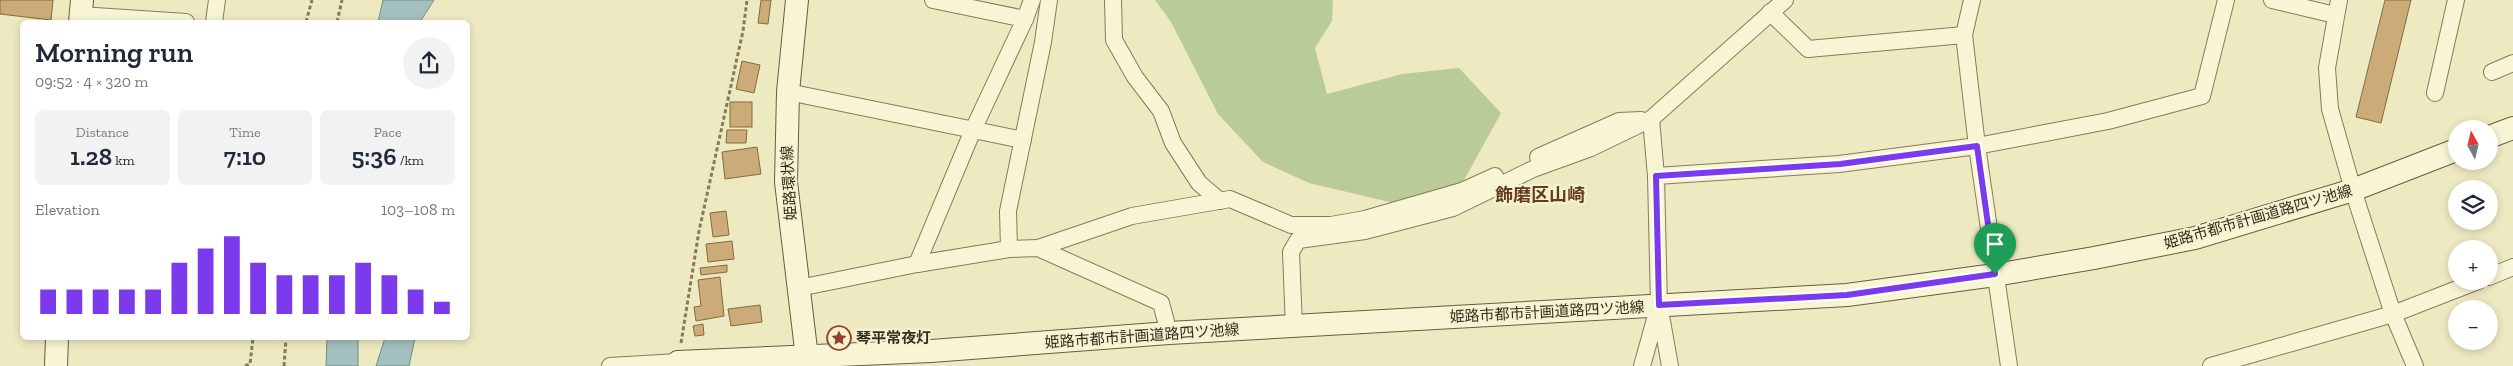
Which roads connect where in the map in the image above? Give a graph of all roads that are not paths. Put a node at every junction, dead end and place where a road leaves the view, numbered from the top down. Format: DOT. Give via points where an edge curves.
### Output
graph roads {
  1 [pos="217,0"];
  2 [pos="797,0"];
  3 [pos="933,0"];
  4 [pos="1032,0"];
  5 [pos="1049,0"];
  6 [pos="1113,0"];
  7 [pos="1785,0"];
  8 [pos="1972,0"];
  9 [pos="2226,0"];
  10 [pos="2272,0"];
  11 [pos="2456,0"];
  12 [pos="2337,7"];
  13 [pos="80,12"];
  14 [pos="1770,12"];
  15 [pos="165,20"];
  16 [pos="214,20"];
  17 [pos="1025,20"];
  18 [pos="1964,36"];
  19 [pos="2513,63"];
  20 [pos="2492,72"];
  21 [pos="788,92"];
  22 [pos="2435,93"];
  23 [pos="1651,119"];
  24 [pos="2513,128"];
  25 [pos="974,130"];
  26 [pos="2498,134"];
  27 [pos="1022,140"];
  28 [pos="1977,146"];
  29 [pos="2448,153"];
  30 [pos="1656,176"];
  31 [pos="2353,190"];
  32 [pos="1220,201"];
  33 [pos="1038,248"];
  34 [pos="1009,250"];
  35 [pos="917,264"];
  36 [pos="2513,267"];
  37 [pos="2498,273"];
  38 [pos="1995,274"];
  39 [pos="799,288"];
  40 [pos="2455,290"];
  41 [pos="1659,305"];
  42 [pos="2393,314"];
  43 [pos="1294,327"];
  44 [pos="1169,333"];
  45 [pos="57,340"];
  46 [pos="932,358"];
  47 [pos="807,361"];
  48 [pos="678,362"];
  49 [pos="56,366"];
  50 [pos="610,366"];
  51 [pos="1642,366"];
  52 [pos="1670,366"];
  53 [pos="2009,366"];
  54 [pos="2212,366"];
  55 [pos="2415,366"];
  1 -- 16 [label="street"];
  2 -- 21 [label="street, 姫路環状線"];
  3 -- 17 [label="street"];
  4 -- 17 [label="street"];
  5 -- 27 [label="street"];
  6 -- 32 [label="street" via="1114,40 1135,77 1161,111 1173,144 1199,183"];
  7 -- 14 [label="street"];
  8 -- 18 [label="street"];
  9 -- 28 [label="street" via="2202,96 2108,121"];
  10 -- 12 [label="street"];
  11 -- 22 [label="street"];
  12 -- 31 [label="street" via="2327,68 2330,109"];
  13 -- 15 [label="street"];
  14 -- 18 [label="street" via="1808,50"];
  14 -- 23 [label="street"];
  17 -- 25 [label="street"];
  18 -- 28 [label="street"];
  19 -- 20 [label="street"];
  21 -- 25 [label="street"];
  21 -- 39 [label="street, 姫路環状線" via="786,182"];
  23 -- 30 [label="street"];
  23 -- 32 [label="street" via="1619,121 1462,191 1339,223 1291,224 1230,199"];
  23 -- 43 [label="street" via="1453,208 1365,231 1298,240 1290,252"];
  24 -- 26 [label="street"];
  25 -- 27 [label="street"];
  25 -- 35 [label="street"];
  27 -- 34 [label="street" via="1008,210"];
  28 -- 30 [label="street" via="1840,164"];
  28 -- 38 [label="street"];
  29 -- 31 [label="street, 姫路市都市計画道路四ツ池線"];
  30 -- 41 [label="street"];
  31 -- 38 [label="street, 姫路市都市計画道路四ツ池線" via="2195,238"];
  31 -- 42 [label="street"];
  32 -- 33 [label="street" via="1132,216"];
  33 -- 34 [label="street"];
  33 -- 44 [label="street" via="1161,303"];
  34 -- 35 [label="street"];
  35 -- 39 [label="street"];
  36 -- 37 [label="street"];
  38 -- 41 [label="street, 姫路市都市計画道路四ツ池線" via="1847,295"];
  38 -- 53 [label="street"];
  39 -- 47 [label="street, 姫路環状線"];
  40 -- 42 [label="street"];
  41 -- 43 [label="street, 姫路市都市計画道路四ツ池線"];
  41 -- 51 [label="street"];
  41 -- 52 [label="street"];
  42 -- 54 [label="street"];
  42 -- 55 [label="street"];
  43 -- 44 [label="street, 姫路市都市計画道路四ツ池線"];
  44 -- 46 [label="street, 姫路市都市計画道路四ツ池線"];
  45 -- 49 [label="street"];
  46 -- 47 [label="street, 姫路市都市計画道路四ツ池線"];
  47 -- 48 [label="street, 姫路市都市計画道路四ツ池線"];
  48 -- 50 [label="street"];
}
